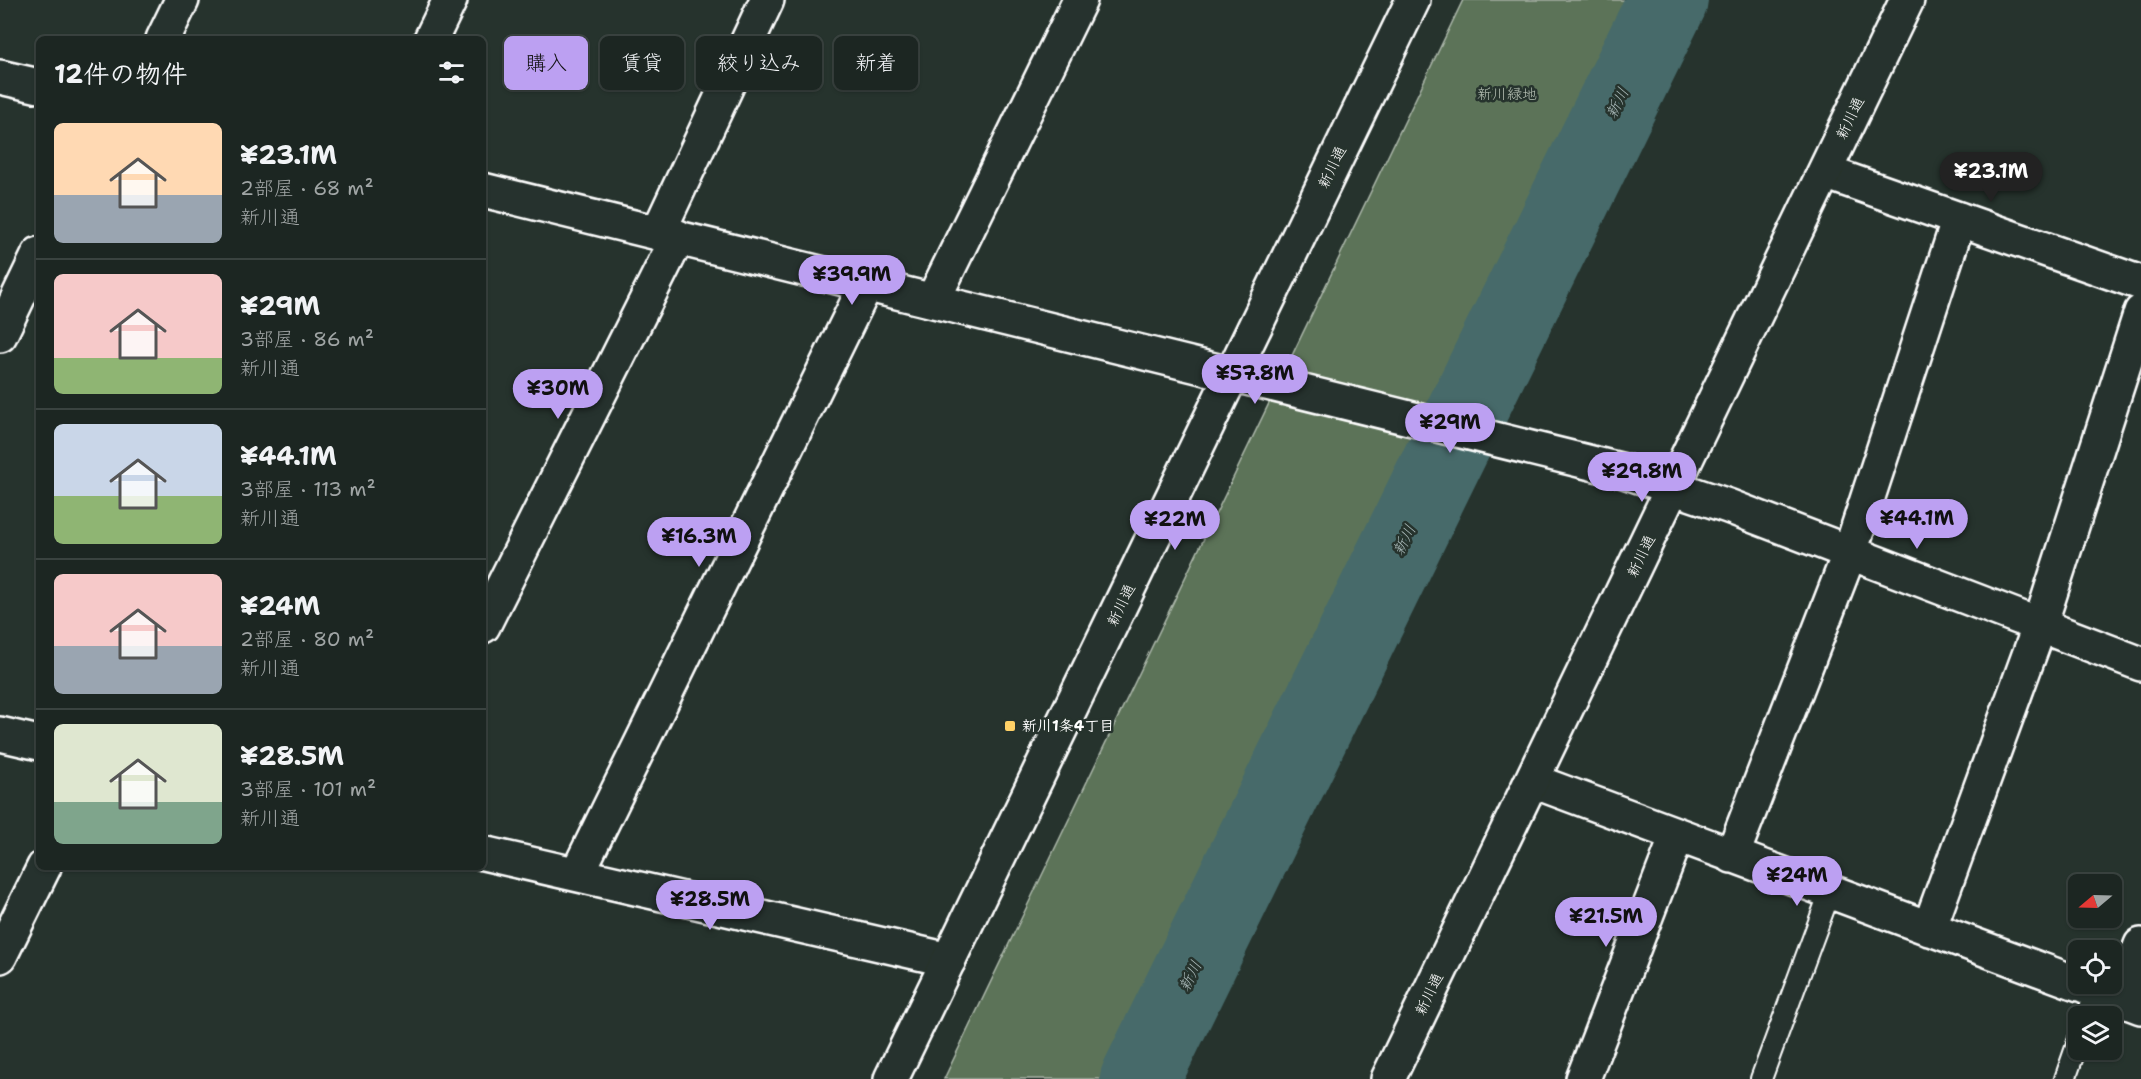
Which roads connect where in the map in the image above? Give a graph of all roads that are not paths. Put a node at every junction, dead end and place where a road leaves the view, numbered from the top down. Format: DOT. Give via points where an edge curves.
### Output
graph roads {
  1 [pos="182,0"];
  2 [pos="450,0"];
  3 [pos="767,0"];
  4 [pos="1080,0"];
  5 [pos="1413,0"];
  6 [pos="1907,0"];
  7 [pos="164,36"];
  8 [pos="433,36"];
  9 [pos="0,77"];
  10 [pos="36,85"];
  11 [pos="1825,172"];
  12 [pos="486,191"];
  13 [pos="1959,219"];
  14 [pos="668,235"];
  15 [pos="36,260"];
  16 [pos="867,283"];
  17 [pos="2141,283"];
  18 [pos="933,300"];
  19 [pos="2141,312"];
  20 [pos="0,335"];
  21 [pos="1233,373"];
  22 [pos="1674,487"];
  23 [pos="1850,552"];
  24 [pos="486,620"];
  25 [pos="2040,625"];
  26 [pos="2141,664"];
  27 [pos="0,734"];
  28 [pos="36,742"];
  29 [pos="1533,781"];
  30 [pos="1677,836"];
  31 [pos="486,854"];
  32 [pos="1732,856"];
  33 [pos="43,870"];
  34 [pos="577,874"];
  35 [pos="1830,892"];
  36 [pos="1929,929"];
  37 [pos="2141,945"];
  38 [pos="0,956"];
  39 [pos="949,960"];
  40 [pos="2101,997"];
  41 [pos="2072,1060"];
  42 [pos="891,1079"];
  43 [pos="1388,1079"];
  44 [pos="1583,1079"];
  45 [pos="1761,1079"];
  46 [pos="2065,1079"];
  1 -- 7 [label="street"];
  2 -- 8 [label="street"];
  3 -- 14 [label="street"];
  4 -- 18 [label="street"];
  5 -- 21 [label="street, 新川通"];
  6 -- 11 [label="street, 新川通"];
  9 -- 10 [label="street"];
  11 -- 13 [label="street"];
  11 -- 22 [label="street, 新川通"];
  12 -- 14 [label="street"];
  13 -- 17 [label="street"];
  13 -- 23 [label="street"];
  14 -- 16 [label="street"];
  14 -- 24 [label="street"];
  15 -- 20 [label="street"];
  16 -- 18 [label="street"];
  16 -- 34 [label="street"];
  18 -- 21 [label="street"];
  19 -- 25 [label="street"];
  21 -- 22 [label="street"];
  21 -- 39 [label="street, 新川通"];
  22 -- 23 [label="street"];
  22 -- 29 [label="street, 新川通"];
  23 -- 25 [label="street"];
  23 -- 32 [label="street"];
  25 -- 26 [label="street"];
  25 -- 36 [label="street"];
  27 -- 28 [label="street"];
  29 -- 30 [label="street"];
  29 -- 43 [label="street, 新川通"];
  30 -- 32 [label="street"];
  30 -- 44 [label="street"];
  31 -- 34 [label="street"];
  32 -- 35 [label="street"];
  33 -- 38 [label="street"];
  34 -- 39 [label="street"];
  35 -- 36 [label="street"];
  35 -- 45 [label="lane"];
  36 -- 40 [label="street"];
  37 -- 40 [label="street"];
  39 -- 42 [label="street, 新川通"];
  41 -- 46 [label="lane"];
}
